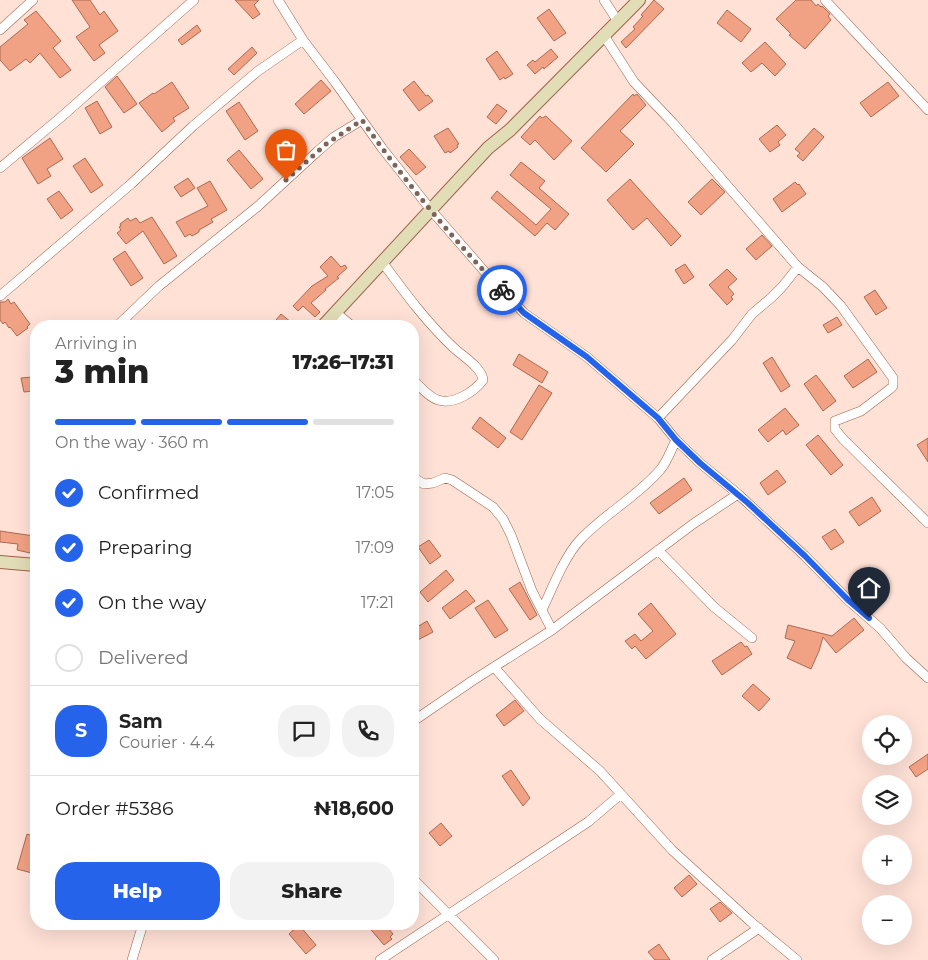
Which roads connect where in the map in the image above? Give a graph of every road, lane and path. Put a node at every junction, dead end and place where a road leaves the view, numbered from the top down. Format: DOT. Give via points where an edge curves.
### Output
graph roads {
  1 [pos="32,0"];
  2 [pos="194,0"];
  3 [pos="278,0"];
  4 [pos="604,0"];
  5 [pos="639,0"];
  6 [pos="825,0"];
  7 [pos="618,20"];
  8 [pos="0,30"];
  9 [pos="603,34"];
  10 [pos="303,40"];
  11 [pos="928,110"];
  12 [pos="362,120"];
  13 [pos="0,168"];
  14 [pos="431,210"];
  15 [pos="382,263"];
  16 [pos="798,266"];
  17 [pos="0,296"];
  18 [pos="336,313"];
  19 [pos="123,320"];
  20 [pos="329,320"];
  21 [pos="345,320"];
  22 [pos="419,386"];
  23 [pos="658,418"];
  24 [pos="676,440"];
  25 [pos="419,481"];
  26 [pos="738,494"];
  27 [pos="928,523"];
  28 [pos="658,550"];
  29 [pos="0,562"];
  30 [pos="30,564"];
  31 [pos="542,610"];
  32 [pos="552,630"];
  33 [pos="752,638"];
  34 [pos="494,667"];
  35 [pos="928,678"];
  36 [pos="419,717"];
  37 [pos="621,794"];
  38 [pos="419,885"];
  39 [pos="449,914"];
  40 [pos="759,928"];
  41 [pos="141,930"];
  42 [pos="132,960"];
  43 [pos="380,960"];
  44 [pos="494,960"];
  45 [pos="712,960"];
  46 [pos="797,960"];
  1 -- 8 [label="street"];
  2 -- 13 [label="street"];
  3 -- 10 [label="street"];
  4 -- 7 [label="street"];
  5 -- 7 [label="street"];
  6 -- 11 [label="street"];
  7 -- 9 [label="street"];
  9 -- 14 [label="street" via="510,130 488,148"];
  9 -- 16 [label="street" via="634,82"];
  10 -- 12 [label="street"];
  10 -- 17 [label="street" via="258,72 193,126 131,184"];
  12 -- 14 [label="street"];
  12 -- 19 [label="street" via="334,137"];
  14 -- 15 [label="street"];
  14 -- 23 [label="street" via="524,313 587,357"];
  15 -- 18 [label="street"];
  15 -- 22 [label="street" via="419,311 481,373 483,380 477,388 452,400 437,400"];
  16 -- 23 [label="street" via="772,298 752,314 732,340"];
  16 -- 27 [label="street" via="841,306 894,378 893,386 861,411 835,421 835,429"];
  18 -- 20 [label="street"];
  18 -- 21 [label="street"];
  23 -- 24 [label="street"];
  24 -- 26 [label="street"];
  24 -- 31 [label="street" via="662,468 649,482 578,541"];
  25 -- 31 [label="street" via="424,484 445,478 452,480 493,507 511,535"];
  26 -- 28 [label="street"];
  26 -- 35 [label="street" via="880,628"];
  28 -- 32 [label="street"];
  28 -- 33 [label="street" via="714,607"];
  29 -- 30 [label="street"];
  31 -- 32 [label="street"];
  32 -- 34 [label="street"];
  34 -- 36 [label="street"];
  34 -- 37 [label="street" via="540,719"];
  37 -- 39 [label="street" via="588,822"];
  37 -- 40 [label="street" via="672,850"];
  38 -- 39 [label="street"];
  39 -- 43 [label="street"];
  39 -- 44 [label="street"];
  40 -- 45 [label="street"];
  40 -- 46 [label="street"];
  41 -- 42 [label="street"];
}
